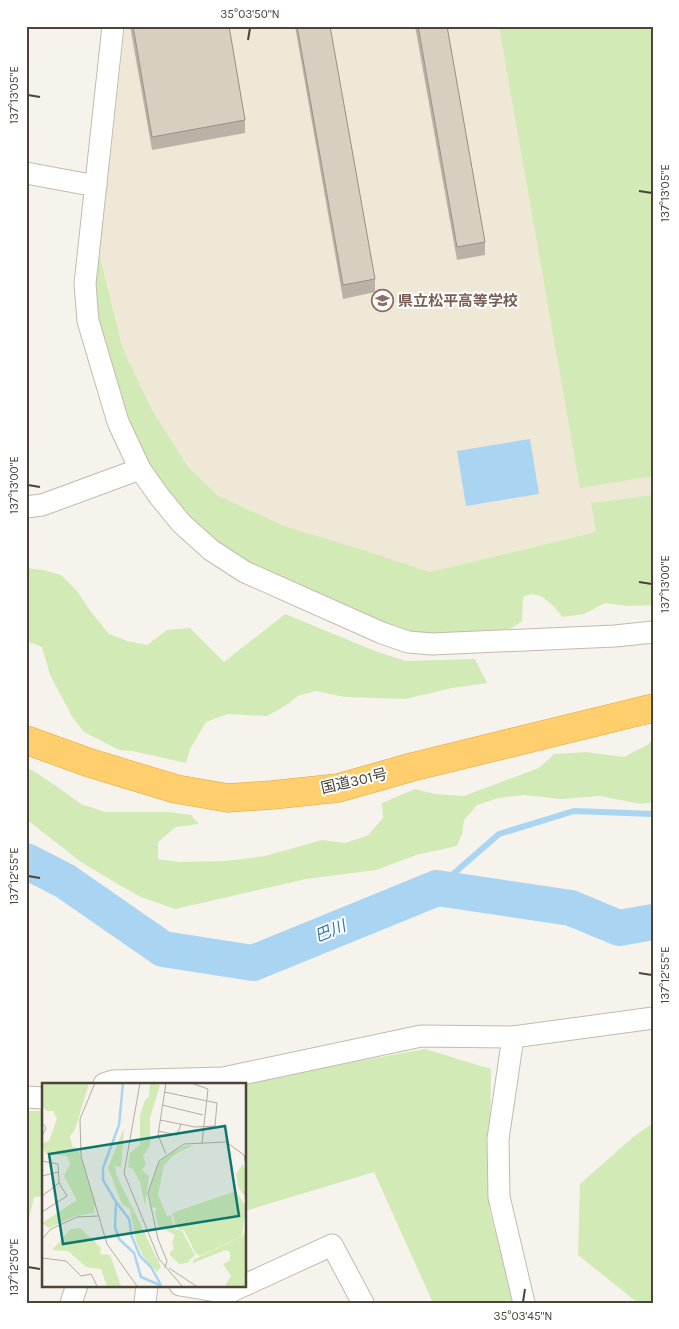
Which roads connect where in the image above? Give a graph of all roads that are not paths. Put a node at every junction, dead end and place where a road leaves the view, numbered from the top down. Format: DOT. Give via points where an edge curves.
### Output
graph roads {
  1 [pos="113,26"];
  2 [pos="26,173"];
  3 [pos="96,186"];
  4 [pos="140,469"];
  5 [pos="26,507"];
  6 [pos="653,632"];
  7 [pos="653,708"];
  8 [pos="26,740"];
  9 [pos="653,1018"];
  10 [pos="513,1037"];
  11 [pos="108,1083"];
  12 [pos="26,1097"];
  13 [pos="42,1098"];
  14 [pos="77,1286"];
  15 [pos="147,1286"];
  16 [pos="190,1286"];
  17 [pos="237,1291"];
  18 [pos="71,1303"];
  19 [pos="145,1303"];
  20 [pos="363,1303"];
  21 [pos="524,1303"];
  1 -- 3 [label="street"];
  2 -- 3 [label="street"];
  3 -- 4 [label="street" via="85,284 88,321 118,422"];
  4 -- 5 [label="street" via="42,506"];
  4 -- 6 [label="street" via="181,524 211,550 245,572 408,642 432,644"];
  7 -- 8 [label="highway, 国道301号" via="338,788 228,798 176,789"];
  9 -- 10 [label="street"];
  10 -- 11 [label="street" via="421,1036 223,1078"];
  10 -- 21 [label="street" via="498,1139 499,1197"];
  12 -- 13 [label="street"];
  14 -- 18 [label="street"];
  15 -- 19 [label="street"];
  16 -- 17 [label="street"];
  17 -- 20 [label="street" via="332,1245"];
}
